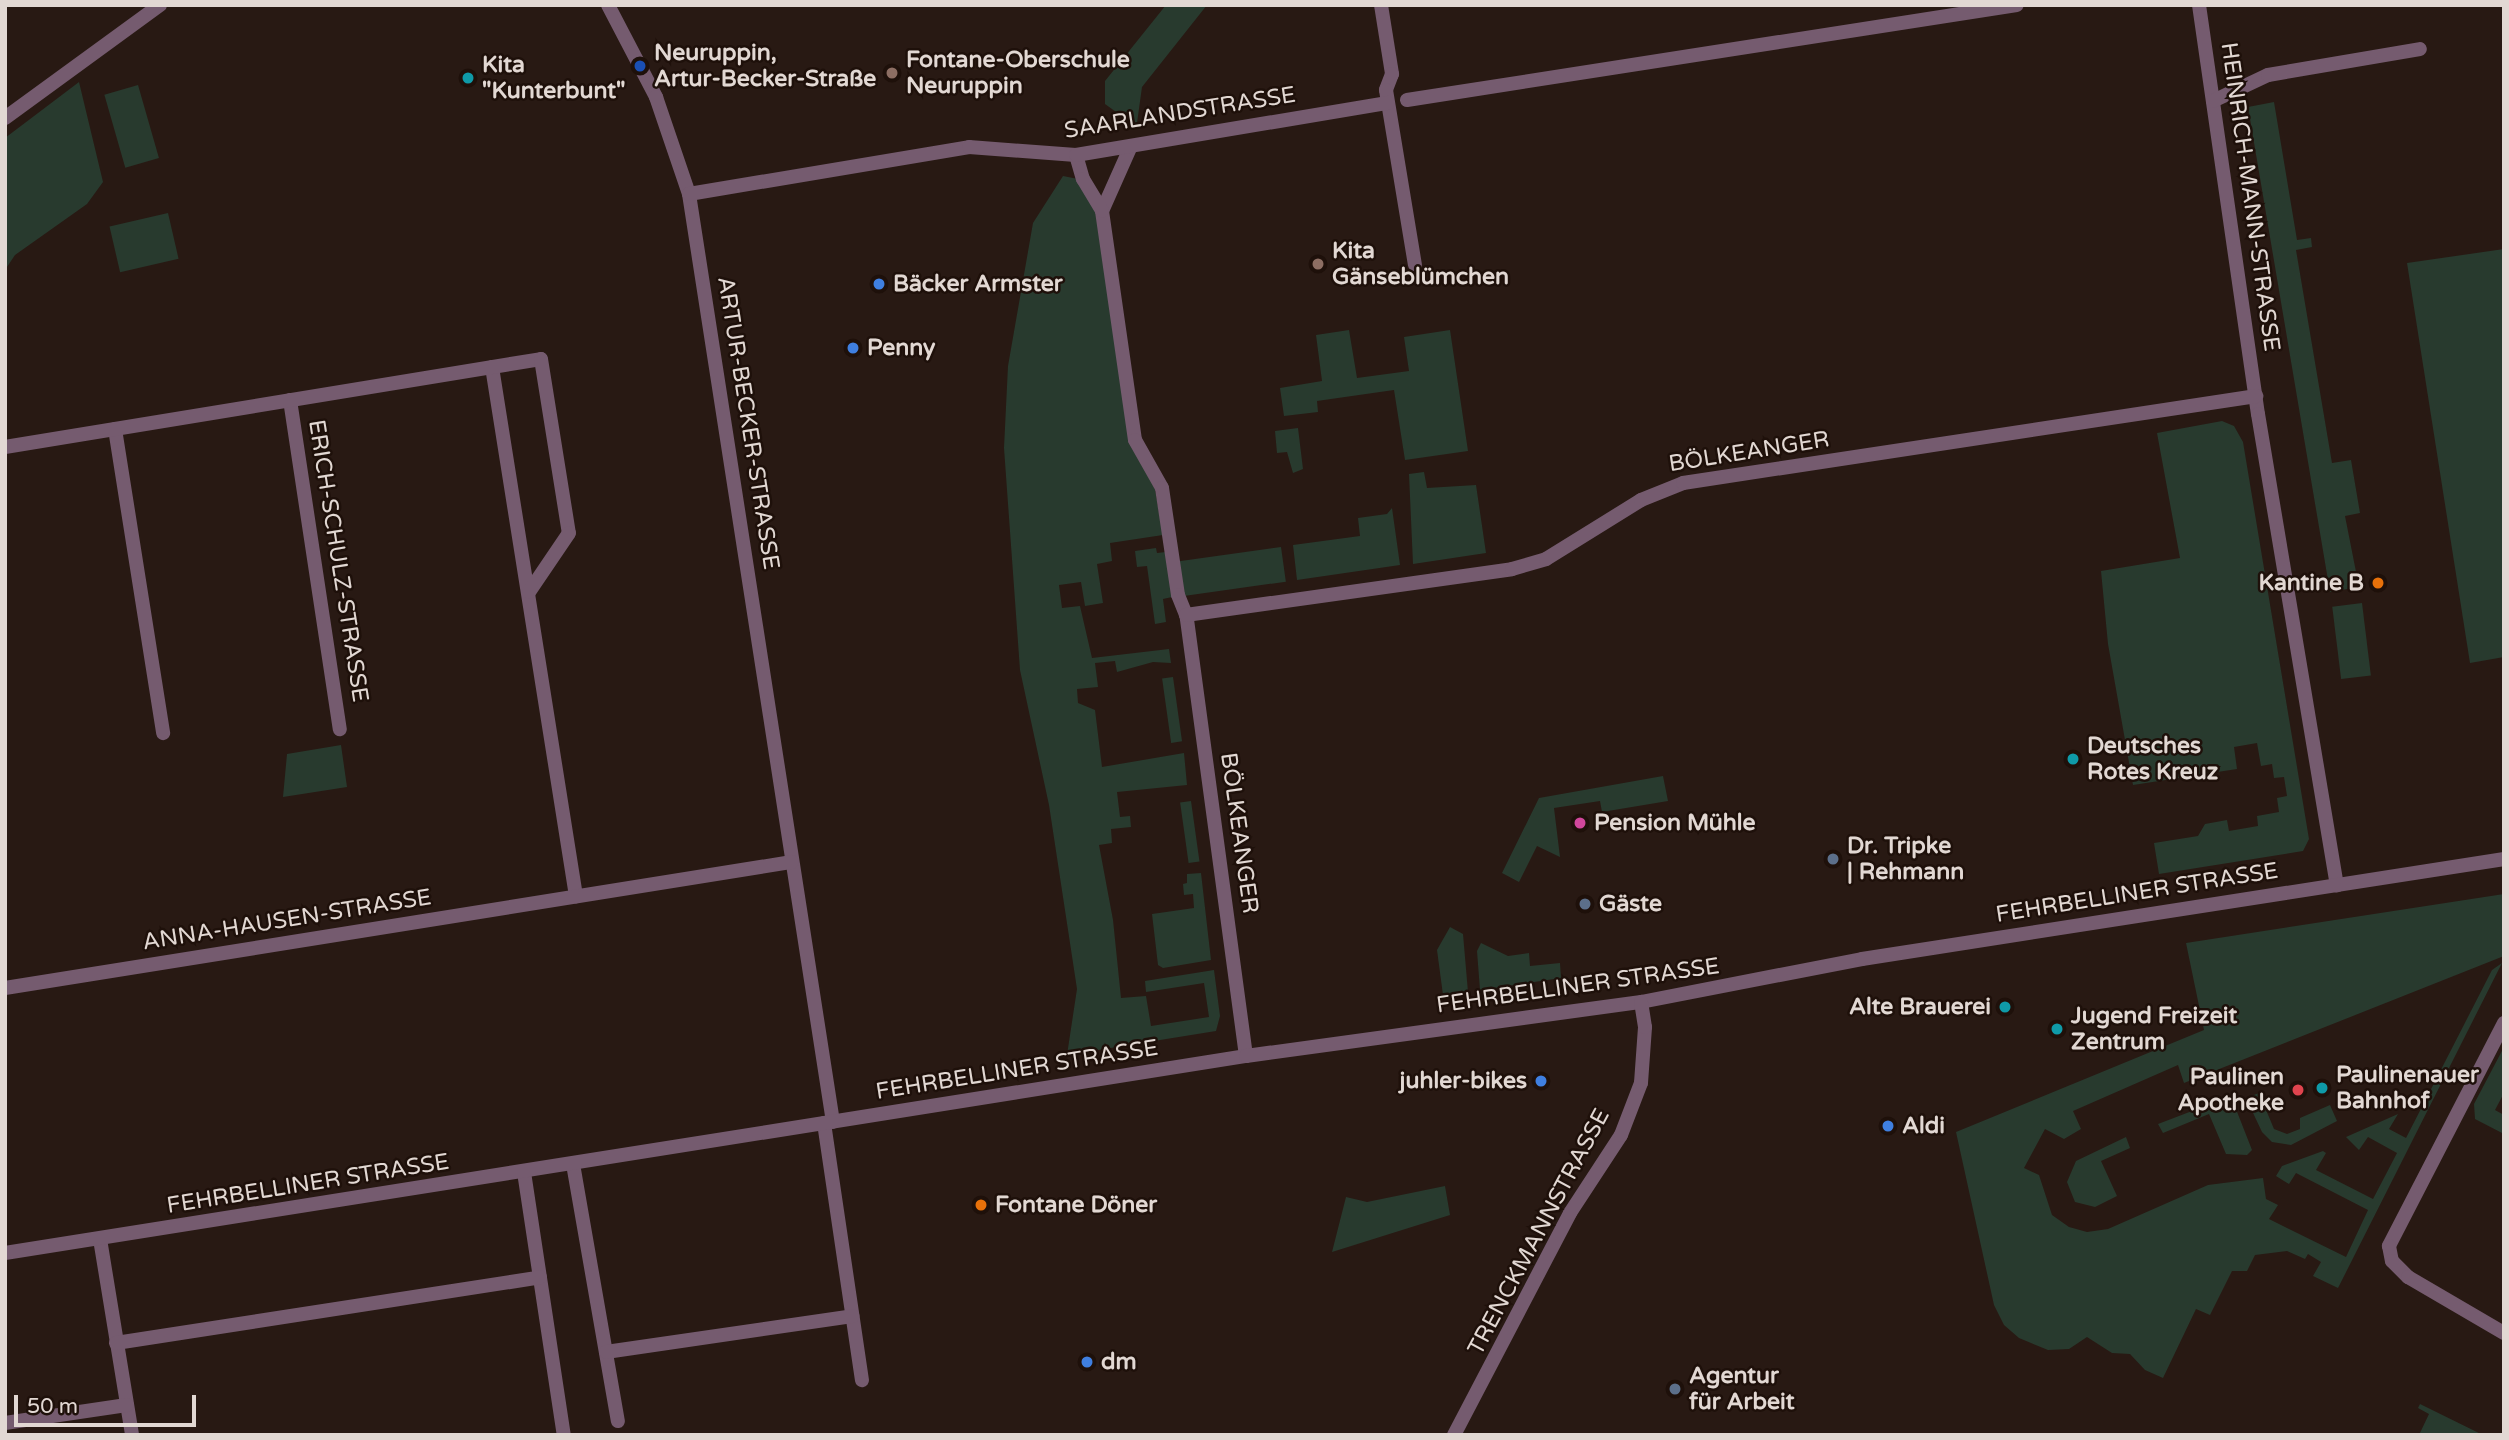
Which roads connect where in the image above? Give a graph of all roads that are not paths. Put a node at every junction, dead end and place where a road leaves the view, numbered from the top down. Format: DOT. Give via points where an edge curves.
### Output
graph roads {
  1 [pos="160,5"];
  2 [pos="608,5"];
  3 [pos="1381,5"];
  4 [pos="2017,5"];
  5 [pos="2199,5"];
  6 [pos="2420,50"];
  7 [pos="1387,97"];
  8 [pos="1407,100"];
  9 [pos="2213,101"];
  10 [pos="5,118"];
  11 [pos="1131,146"];
  12 [pos="1076,155"];
  13 [pos="689,194"];
  14 [pos="1102,211"];
  15 [pos="1415,265"];
  16 [pos="492,367"];
  17 [pos="2256,396"];
  18 [pos="290,400"];
  19 [pos="115,429"];
  20 [pos="5,447"];
  21 [pos="529,592"];
  22 [pos="1186,615"];
  23 [pos="340,729"];
  24 [pos="163,733"];
  25 [pos="2504,859"];
  26 [pos="792,862"];
  27 [pos="2337,885"];
  28 [pos="576,896"];
  29 [pos="5,988"];
  30 [pos="1641,1002"];
  31 [pos="2504,1023"];
  32 [pos="1246,1056"];
  33 [pos="829,1122"];
  34 [pos="573,1164"];
  35 [pos="524,1172"];
  36 [pos="100,1239"];
  37 [pos="5,1253"];
  38 [pos="540,1277"];
  39 [pos="852,1316"];
  40 [pos="2504,1333"];
  41 [pos="116,1343"];
  42 [pos="606,1352"];
  43 [pos="862,1380"];
  44 [pos="127,1405"];
  45 [pos="618,1421"];
  46 [pos="5,1423"];
  47 [pos="132,1435"];
  48 [pos="564,1435"];
  49 [pos="1454,1435"];
  1 -- 10 [label="street"];
  2 -- 13 [label="street, ARTUR-BECKER-STRASSE" via="656,97"];
  3 -- 7 [label="street" via="1392,74"];
  4 -- 8 [label="street"];
  5 -- 9 [label="street, HEINRICH-MANN-STRASSE"];
  6 -- 9 [label="street" via="2268,75"];
  7 -- 11 [label="street, SAARLANDSTRASSE"];
  7 -- 15 [label="street"];
  9 -- 17 [label="street, HEINRICH-MANN-STRASSE"];
  11 -- 12 [label="street, SAARLANDSTRASSE"];
  11 -- 14 [label="street"];
  12 -- 13 [label="street, SAARLANDSTRASSE" via="969,147"];
  12 -- 14 [label="street, BÖLKEANGER" via="1083,179"];
  13 -- 26 [label="street, ARTUR-BECKER-STRASSE"];
  14 -- 22 [label="street, BÖLKEANGER" via="1135,440 1162,488 1178,595"];
  16 -- 18 [label="street, ERICH-SCHULZ-STRASSE"];
  16 -- 21 [label="street"];
  16 -- 21 [label="street, ERICH-SCHULZ-STRASSE" via="541,359 544,372 569,533"];
  17 -- 22 [label="street, BÖLKEANGER" via="1683,483 1641,500 1546,559 1512,569"];
  17 -- 27 [label="street"];
  18 -- 19 [label="street, ERICH-SCHULZ-STRASSE"];
  18 -- 23 [label="street, ERICH-SCHULZ-STRASSE"];
  19 -- 20 [label="street, ERICH-SCHULZ-STRASSE"];
  19 -- 24 [label="street"];
  21 -- 28 [label="street"];
  22 -- 32 [label="street, BÖLKEANGER"];
  25 -- 27 [label="street, FEHRBELLINER STRASSE"];
  26 -- 28 [label="street"];
  26 -- 33 [label="street, ARTUR-BECKER-STRASSE"];
  27 -- 30 [label="street, FEHRBELLINER STRASSE" via="1862,959"];
  28 -- 29 [label="street, ANNA-HAUSEN-STRASSE"];
  30 -- 32 [label="street, FEHRBELLINER STRASSE"];
  30 -- 49 [label="street, TRENCKMANNSTRASSE" via="1645,1027 1641,1083 1621,1135 1570,1213"];
  31 -- 40 [label="street" via="2389,1246 2392,1261 2408,1277"];
  32 -- 33 [label="street, FEHRBELLINER STRASSE"];
  33 -- 34 [label="street, FEHRBELLINER STRASSE"];
  33 -- 39 [label="street"];
  34 -- 35 [label="street, FEHRBELLINER STRASSE"];
  34 -- 42 [label="street"];
  35 -- 36 [label="street, FEHRBELLINER STRASSE"];
  35 -- 38 [label="street"];
  36 -- 37 [label="street, FEHRBELLINER STRASSE"];
  36 -- 41 [label="street"];
  38 -- 41 [label="street"];
  38 -- 48 [label="street"];
  39 -- 42 [label="street"];
  39 -- 43 [label="street"];
  41 -- 44 [label="street"];
  42 -- 45 [label="street"];
  44 -- 46 [label="street"];
  44 -- 47 [label="street"];
}
